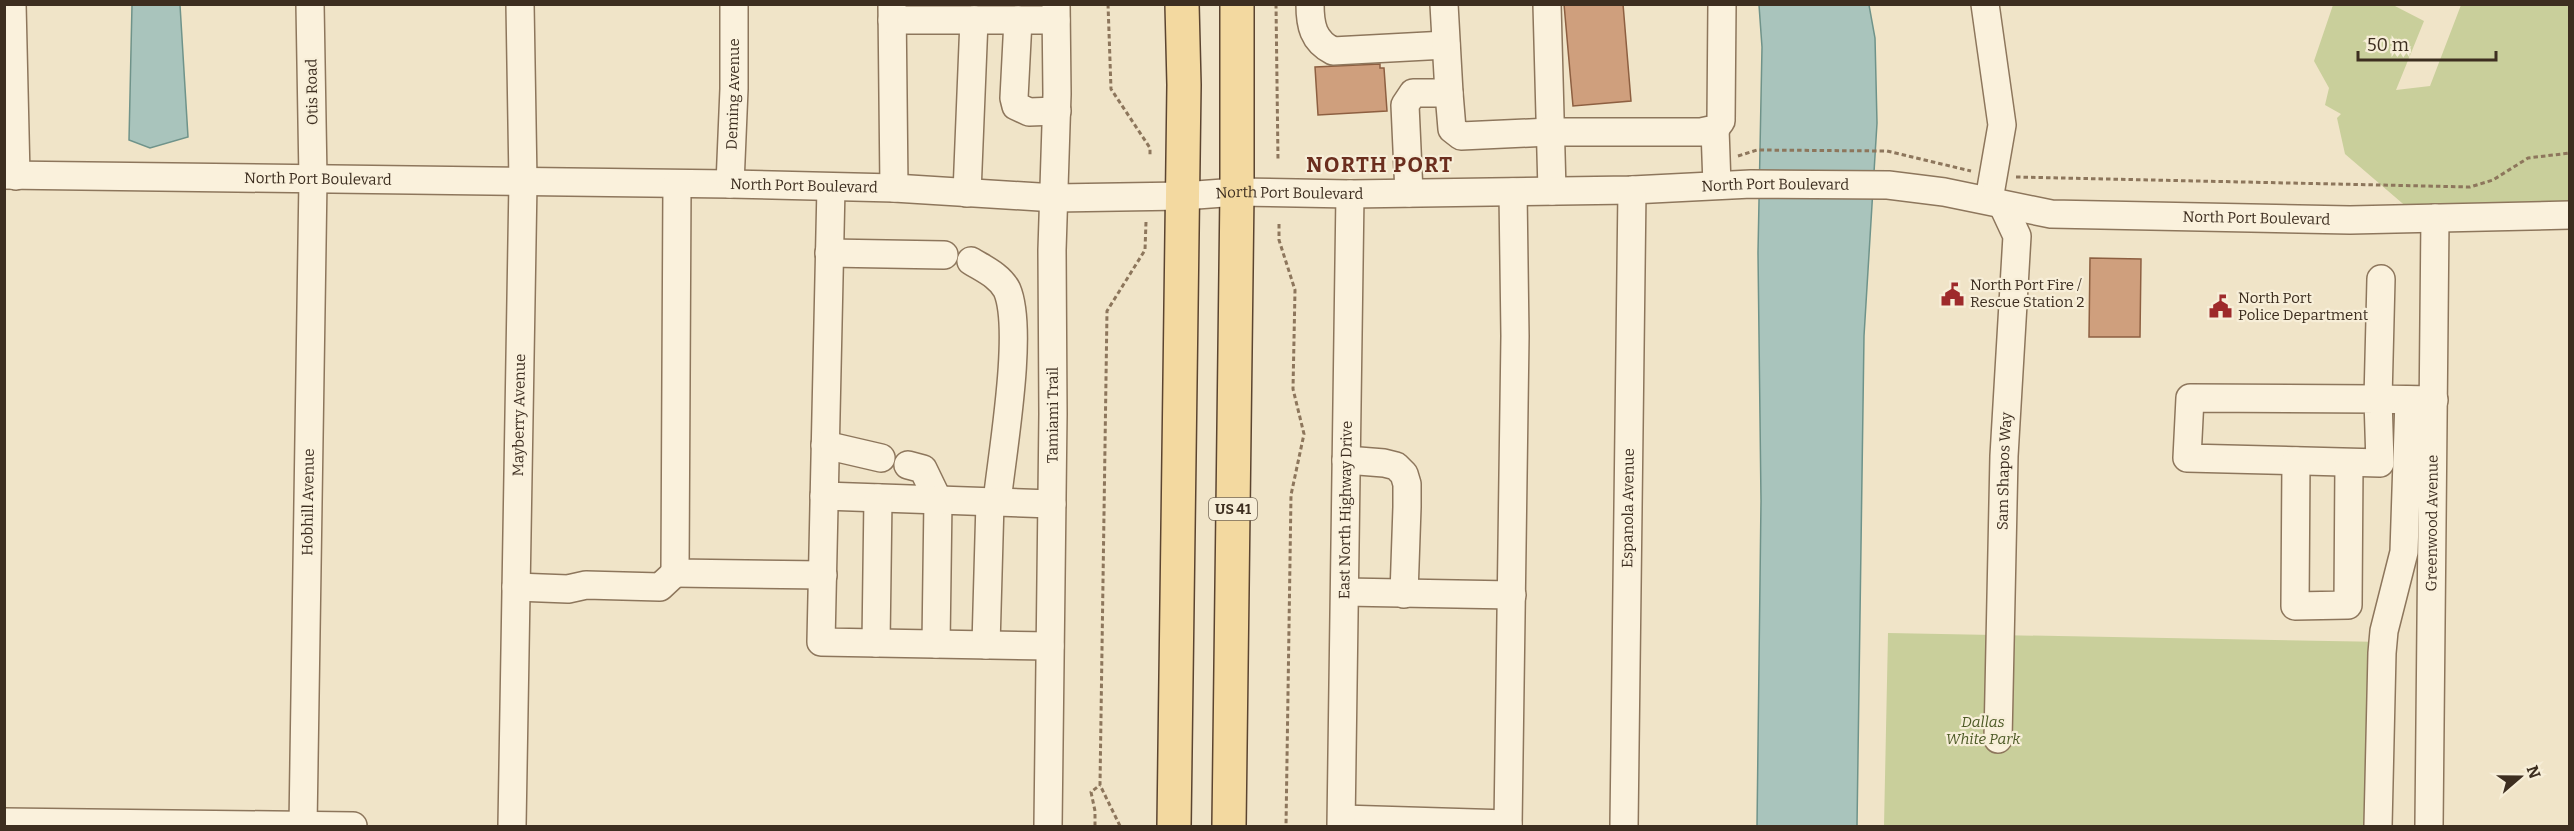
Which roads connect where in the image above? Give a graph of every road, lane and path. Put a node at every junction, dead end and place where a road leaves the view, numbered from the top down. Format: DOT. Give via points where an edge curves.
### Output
graph roads {
  1 [pos="12,4"];
  2 [pos="310,4"];
  3 [pos="520,4"];
  4 [pos="734,4"];
  5 [pos="1108,4"];
  6 [pos="1182,4"];
  7 [pos="1237,4"];
  8 [pos="1276,4"];
  9 [pos="1310,4"];
  10 [pos="1444,4"];
  11 [pos="1547,4"];
  12 [pos="1722,4"];
  13 [pos="1985,4"];
  14 [pos="892,12"];
  15 [pos="1056,12"];
  16 [pos="974,20"];
  17 [pos="1018,20"];
  18 [pos="1446,45"];
  19 [pos="1449,93"];
  20 [pos="1057,111"];
  21 [pos="1715,129"];
  22 [pos="1550,132"];
  23 [pos="1757,150"];
  24 [pos="2570,153"];
  25 [pos="1150,157"];
  26 [pos="1278,160"];
  27 [pos="10,175"];
  28 [pos="313,179"];
  29 [pos="523,182"];
  30 [pos="677,184"];
  31 [pos="730,184"];
  32 [pos="1717,185"];
  33 [pos="831,187"];
  34 [pos="894,188"];
  35 [pos="1632,190"];
  36 [pos="1552,191"];
  37 [pos="1237,192"];
  38 [pos="1514,192"];
  39 [pos="967,193"];
  40 [pos="1409,193"];
  41 [pos="1350,194"];
  42 [pos="1995,194"];
  43 [pos="1183,196"];
  44 [pos="1055,198"];
  45 [pos="2570,215"];
  46 [pos="2435,218"];
  47 [pos="1146,222"];
  48 [pos="1279,224"];
  49 [pos="829,253"];
  50 [pos="944,255"];
  51 [pos="971,261"];
  52 [pos="2381,279"];
  53 [pos="2378,399"];
  54 [pos="2422,400"];
  55 [pos="825,445"];
  56 [pos="881,458"];
  57 [pos="1346,460"];
  58 [pos="2296,461"];
  59 [pos="2349,463"];
  60 [pos="908,465"];
  61 [pos="824,495"];
  62 [pos="878,498"];
  63 [pos="938,500"];
  64 [pos="994,502"];
  65 [pos="1052,504"];
  66 [pos="675,573"];
  67 [pos="823,575"];
  68 [pos="516,587"];
  69 [pos="1345,592"];
  70 [pos="1404,594"];
  71 [pos="1512,595"];
  72 [pos="876,643"];
  73 [pos="936,644"];
  74 [pos="986,645"];
  75 [pos="1050,646"];
  76 [pos="1998,739"];
  77 [pos="1100,785"];
  78 [pos="4,822"];
  79 [pos="1342,823"];
  80 [pos="1508,825"];
  81 [pos="303,826"];
  82 [pos="353,826"];
  83 [pos="512,826"];
  84 [pos="1048,826"];
  85 [pos="1095,826"];
  86 [pos="1120,826"];
  87 [pos="1174,826"];
  88 [pos="1229,826"];
  89 [pos="1286,826"];
  90 [pos="1624,826"];
  91 [pos="2378,826"];
  92 [pos="2428,826"];
  1 -- 27 [label="street"];
  2 -- 28 [label="street, Otis Road"];
  3 -- 29 [label="street, Mayberry Avenue"];
  4 -- 31 [label="street, Deming Avenue"];
  5 -- 25 [label="path" via="1111,89 1150,147"];
  6 -- 43 [label="main road"];
  7 -- 37 [label="main road, US 41"];
  8 -- 26 [label="path"];
  9 -- 18 [label="street" via="1310,22 1316,37 1333,51"];
  10 -- 18 [label="street"];
  11 -- 22 [label="street"];
  12 -- 21 [label="street" via="1721,121"];
  13 -- 42 [label="street" via="2002,125"];
  14 -- 16 [label="street"];
  14 -- 34 [label="street"];
  15 -- 17 [label="street"];
  15 -- 20 [label="street, Tamiami Trail"];
  16 -- 17 [label="street"];
  16 -- 39 [label="street"];
  17 -- 20 [label="street" via="1016,106 1029,112"];
  18 -- 19 [label="street"];
  19 -- 22 [label="street" via="1452,129 1461,136"];
  19 -- 40 [label="street" via="1413,93 1406,105"];
  20 -- 44 [label="street, Tamiami Trail"];
  21 -- 22 [label="street"];
  21 -- 32 [label="street"];
  22 -- 36 [label="street"];
  23 -- 42 [label="path" via="1887,151"];
  24 -- 42 [label="path" via="2528,158 2493,180 2470,187"];
  27 -- 28 [label="street, North Port Boulevard"];
  28 -- 29 [label="street, North Port Boulevard"];
  28 -- 81 [label="street, Hobhill Avenue"];
  29 -- 30 [label="street, North Port Boulevard"];
  29 -- 68 [label="street, Mayberry Avenue"];
  30 -- 31 [label="street, North Port Boulevard"];
  30 -- 66 [label="street"];
  31 -- 33 [label="street, North Port Boulevard"];
  32 -- 35 [label="street, North Port Boulevard"];
  32 -- 42 [label="street, North Port Boulevard" via="1888,185"];
  33 -- 34 [label="street, North Port Boulevard"];
  33 -- 49 [label="street"];
  34 -- 39 [label="street, North Port Boulevard"];
  35 -- 36 [label="street, North Port Boulevard"];
  35 -- 90 [label="street, Espanola Avenue"];
  36 -- 38 [label="street, North Port Boulevard"];
  37 -- 41 [label="street, North Port Boulevard"];
  37 -- 43 [label="street, North Port Boulevard"];
  37 -- 88 [label="main road, US 41"];
  38 -- 40 [label="street, North Port Boulevard"];
  38 -- 71 [label="street"];
  39 -- 44 [label="street, North Port Boulevard"];
  40 -- 41 [label="street, North Port Boulevard"];
  41 -- 57 [label="street, East North Highway Drive"];
  42 -- 46 [label="street, North Port Boulevard" via="2051,214"];
  42 -- 76 [label="street, Sam Shapos Way" via="2017,236 2004,456"];
  43 -- 44 [label="street, North Port Boulevard"];
  43 -- 87 [label="main road"];
  44 -- 65 [label="street, Tamiami Trail"];
  45 -- 46 [label="street, North Port Boulevard"];
  46 -- 54 [label="street, Greenwood Avenue"];
  47 -- 77 [label="path" via="1145,250 1107,312"];
  48 -- 89 [label="path" via="1279,240 1295,290 1293,389 1304,434 1291,495"];
  49 -- 50 [label="street"];
  49 -- 55 [label="street"];
  51 -- 64 [label="street" via="999,278 1012,308 1012,368"];
  52 -- 53 [label="street"];
  53 -- 54 [label="street"];
  53 -- 58 [label="street" via="2190,398 2187,458"];
  53 -- 59 [label="street" via="2380,463"];
  54 -- 91 [label="street" via="2404,552 2384,632"];
  54 -- 92 [label="street, Greenwood Avenue"];
  55 -- 56 [label="street"];
  55 -- 61 [label="street"];
  57 -- 69 [label="street, East North Highway Drive"];
  57 -- 70 [label="street" via="1384,463 1396,466 1404,474"];
  58 -- 59 [label="street"];
  58 -- 59 [label="street" via="2295,606 2348,605"];
  60 -- 63 [label="street" via="923,469"];
  61 -- 62 [label="street"];
  61 -- 67 [label="street"];
  62 -- 63 [label="street"];
  62 -- 72 [label="street"];
  63 -- 64 [label="street"];
  63 -- 73 [label="street"];
  64 -- 65 [label="street"];
  64 -- 74 [label="street"];
  65 -- 75 [label="street, Tamiami Trail"];
  66 -- 67 [label="street"];
  66 -- 68 [label="street" via="660,587"];
  67 -- 72 [label="street" via="821,642"];
  68 -- 83 [label="street, Mayberry Avenue"];
  69 -- 70 [label="street"];
  69 -- 79 [label="street, East North Highway Drive"];
  70 -- 71 [label="street"];
  71 -- 80 [label="street"];
  72 -- 73 [label="street"];
  73 -- 74 [label="street"];
  74 -- 75 [label="street"];
  75 -- 84 [label="street, Tamiami Trail"];
  77 -- 85 [label="path" via="1091,792"];
  77 -- 86 [label="path"];
  78 -- 81 [label="street"];
  79 -- 80 [label="street"];
  81 -- 82 [label="street"];
}
